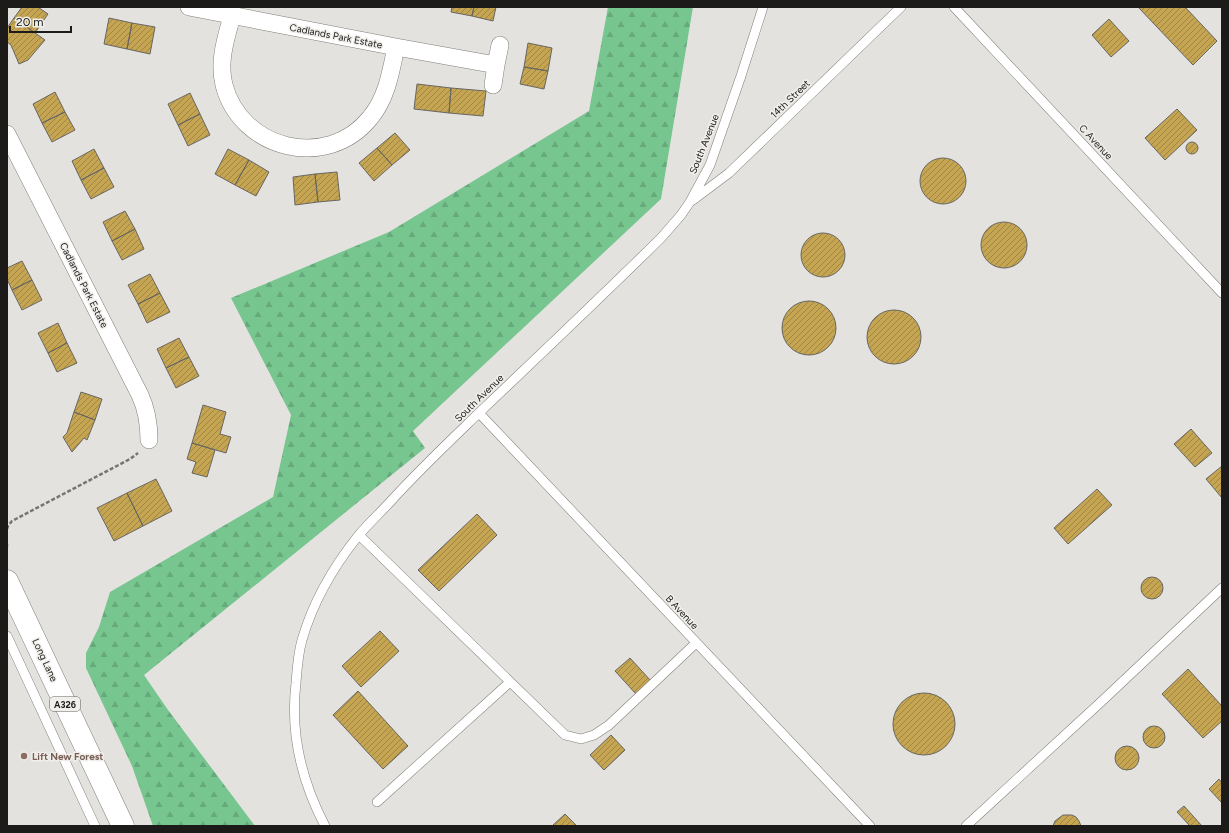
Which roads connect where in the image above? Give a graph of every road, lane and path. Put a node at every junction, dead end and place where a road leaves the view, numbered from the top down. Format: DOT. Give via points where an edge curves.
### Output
graph roads {
  1 [pos="189,7"];
  2 [pos="901,7"];
  3 [pos="954,7"];
  4 [pos="763,9"];
  5 [pos="232,16"];
  6 [pos="500,45"];
  7 [pos="396,47"];
  8 [pos="496,65"];
  9 [pos="493,84"];
  10 [pos="7,134"];
  11 [pos="690,202"];
  12 [pos="1222,293"];
  13 [pos="479,413"];
  14 [pos="149,440"];
  15 [pos="7,527"];
  16 [pos="359,535"];
  17 [pos="7,544"];
  18 [pos="7,547"];
  19 [pos="7,581"];
  20 [pos="1222,588"];
  21 [pos="7,636"];
  22 [pos="696,643"];
  23 [pos="510,682"];
  24 [pos="377,802"];
  25 [pos="96,826"];
  26 [pos="123,826"];
  27 [pos="325,826"];
  28 [pos="870,826"];
  29 [pos="966,826"];
  1 -- 5 [label="street, Cadlands Park Estate"];
  2 -- 11 [label="lane, 14th Street" via="729,173"];
  3 -- 12 [label="lane, C Avenue"];
  4 -- 11 [label="lane, South Avenue" via="710,165"];
  5 -- 7 [label="street, Cadlands Park Estate"];
  5 -- 7 [label="street, Cadlands Park Estate" via="222,61 224,85 230,101 250,128 264,138 288,147 318,148 332,144 346,138 370,119 389,80"];
  6 -- 8 [label="street"];
  7 -- 8 [label="street"];
  8 -- 9 [label="street"];
  10 -- 14 [label="street, Cadlands Park Estate" via="140,395 148,418"];
  11 -- 13 [label="lane, South Avenue" via="661,238"];
  13 -- 16 [label="lane, South Avenue" via="415,475"];
  13 -- 22 [label="lane, B Avenue"];
  14 -- 15 [label="path" via="130,459 12,521"];
  16 -- 23 [label="lane"];
  16 -- 27 [label="lane, South Avenue" via="333,571 316,603 302,639 298,658 294,699 297,747 306,782"];
  17 -- 18 [label="path"];
  19 -- 26 [label="main road, Long Lane / A326"];
  20 -- 29 [label="lane"];
  21 -- 25 [label="lane"];
  22 -- 23 [label="lane" via="609,725 594,735 581,739 565,735"];
  22 -- 28 [label="lane, B Avenue"];
  23 -- 24 [label="lane"];
}
